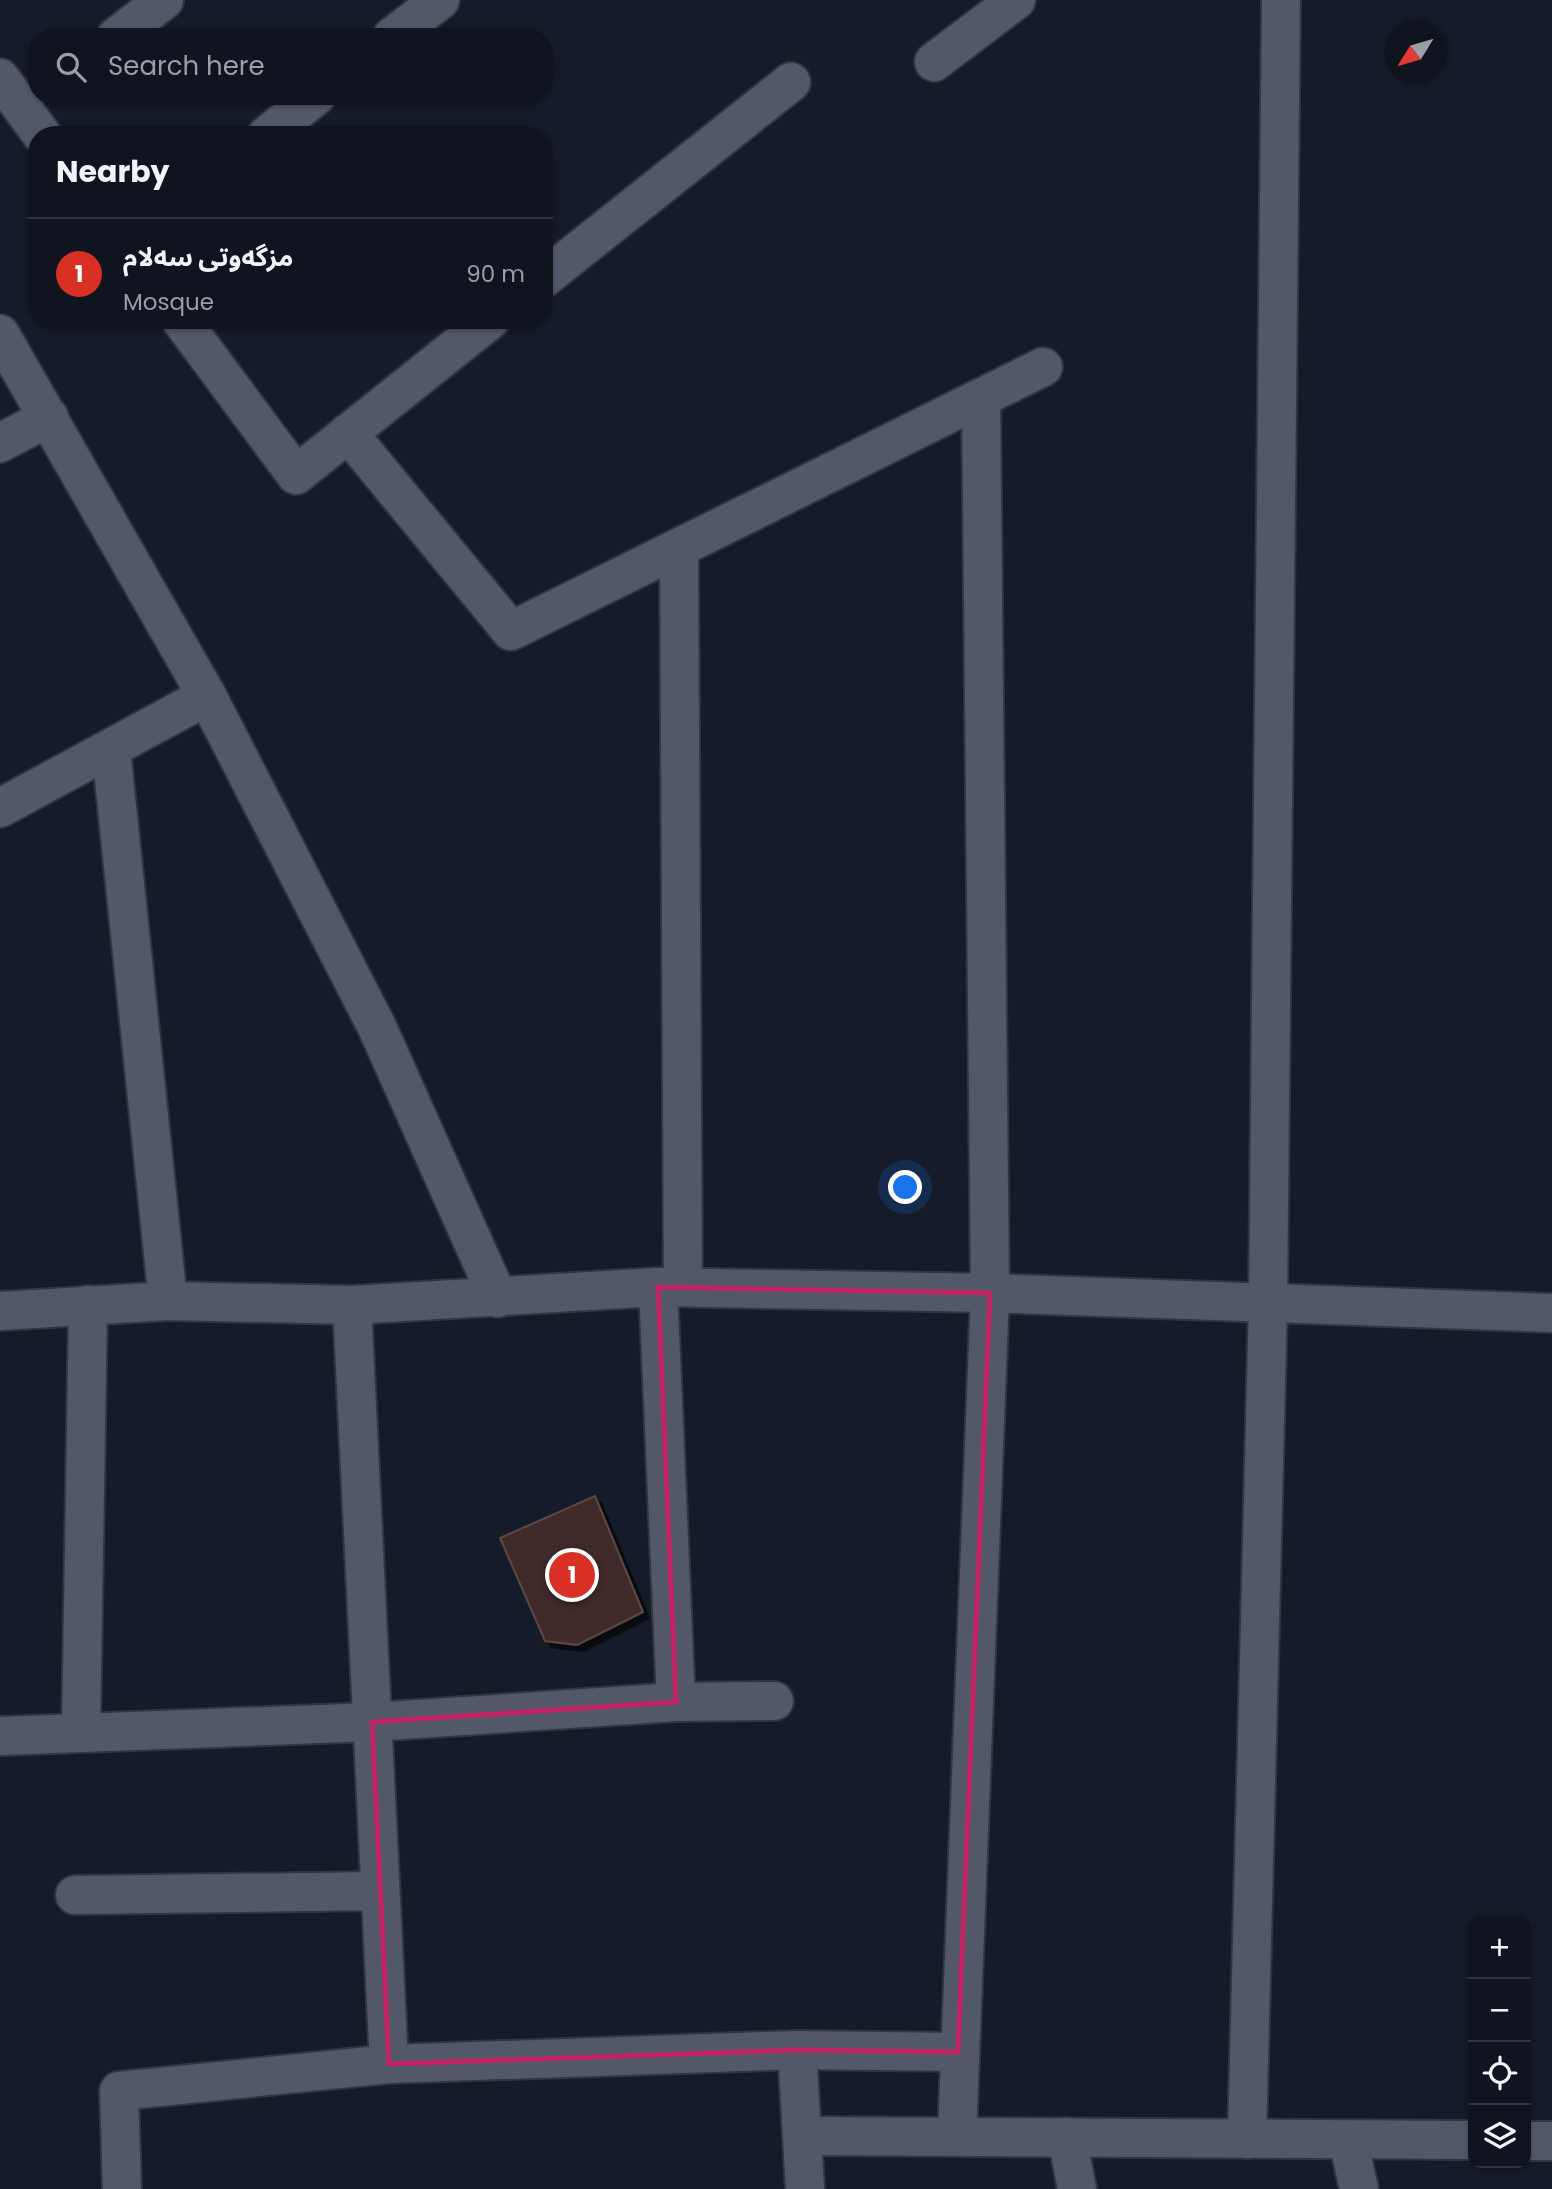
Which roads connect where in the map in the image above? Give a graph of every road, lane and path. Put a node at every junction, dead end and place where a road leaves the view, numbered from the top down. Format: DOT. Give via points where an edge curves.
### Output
graph roads {
  1 [pos="164,0"];
  2 [pos="440,0"];
  3 [pos="1016,0"];
  4 [pos="1280,0"];
  5 [pos="128,28"];
  6 [pos="404,28"];
  7 [pos="934,62"];
  8 [pos="791,82"];
  9 [pos="305,105"];
  10 [pos="278,126"];
  11 [pos="553,271"];
  12 [pos="188,329"];
  13 [pos="479,329"];
  14 [pos="0,334"];
  15 [pos="1043,367"];
  16 [pos="981,398"];
  17 [pos="49,417"];
  18 [pos="348,433"];
  19 [pos="0,443"];
  20 [pos="679,550"];
  21 [pos="207,696"];
  22 [pos="111,749"];
  23 [pos="0,808"];
  24 [pos="671,1287"];
  25 [pos="990,1293"];
  26 [pos="498,1298"];
  27 [pos="168,1301"];
  28 [pos="1268,1303"];
  29 [pos="88,1305"];
  30 [pos="352,1305"];
  31 [pos="0,1311"];
  32 [pos="1552,1313"];
  33 [pos="774,1701"];
  34 [pos="676,1702"];
  35 [pos="372,1722"];
  36 [pos="81,1732"];
  37 [pos="0,1736"];
  38 [pos="380,1891"];
  39 [pos="75,1895"];
  40 [pos="797,2050"];
  41 [pos="958,2052"];
  42 [pos="389,2064"];
  43 [pos="802,2136"];
  44 [pos="957,2136"];
  45 [pos="1067,2137"];
  46 [pos="1247,2139"];
  47 [pos="1348,2140"];
  48 [pos="1468,2140"];
  49 [pos="1531,2141"];
  50 [pos="1552,2141"];
  51 [pos="122,2189"];
  52 [pos="805,2189"];
  53 [pos="1077,2189"];
  54 [pos="1359,2189"];
  1 -- 5 [label="street"];
  2 -- 6 [label="street"];
  3 -- 7 [label="street"];
  4 -- 28 [label="street"];
  8 -- 11 [label="street"];
  9 -- 10 [label="street"];
  12 -- 18 [label="street" via="296,475"];
  13 -- 18 [label="street"];
  14 -- 17 [label="street"];
  15 -- 16 [label="street"];
  16 -- 20 [label="street"];
  16 -- 25 [label="street"];
  17 -- 19 [label="street"];
  17 -- 21 [label="street"];
  18 -- 20 [label="street" via="512,631"];
  20 -- 24 [label="street"];
  21 -- 22 [label="street"];
  21 -- 26 [label="street" via="377,1027"];
  22 -- 23 [label="street"];
  22 -- 27 [label="street"];
  24 -- 25 [label="street"];
  24 -- 26 [label="street"];
  24 -- 34 [label="street"];
  25 -- 28 [label="street"];
  25 -- 41 [label="street"];
  26 -- 30 [label="street"];
  27 -- 29 [label="street"];
  27 -- 30 [label="street"];
  28 -- 32 [label="street"];
  28 -- 46 [label="street"];
  29 -- 31 [label="street"];
  29 -- 36 [label="street"];
  30 -- 35 [label="street"];
  33 -- 34 [label="street"];
  34 -- 35 [label="street"];
  35 -- 36 [label="street"];
  35 -- 38 [label="street"];
  36 -- 37 [label="street"];
  38 -- 39 [label="street"];
  38 -- 42 [label="street"];
  40 -- 41 [label="street"];
  40 -- 42 [label="street"];
  40 -- 43 [label="street"];
  41 -- 44 [label="street"];
  42 -- 51 [label="street" via="119,2091"];
  43 -- 44 [label="street"];
  43 -- 52 [label="street"];
  44 -- 45 [label="street"];
  45 -- 46 [label="street"];
  45 -- 53 [label="street"];
  46 -- 47 [label="street"];
  47 -- 48 [label="street"];
  47 -- 54 [label="street"];
  49 -- 50 [label="street"];
}
